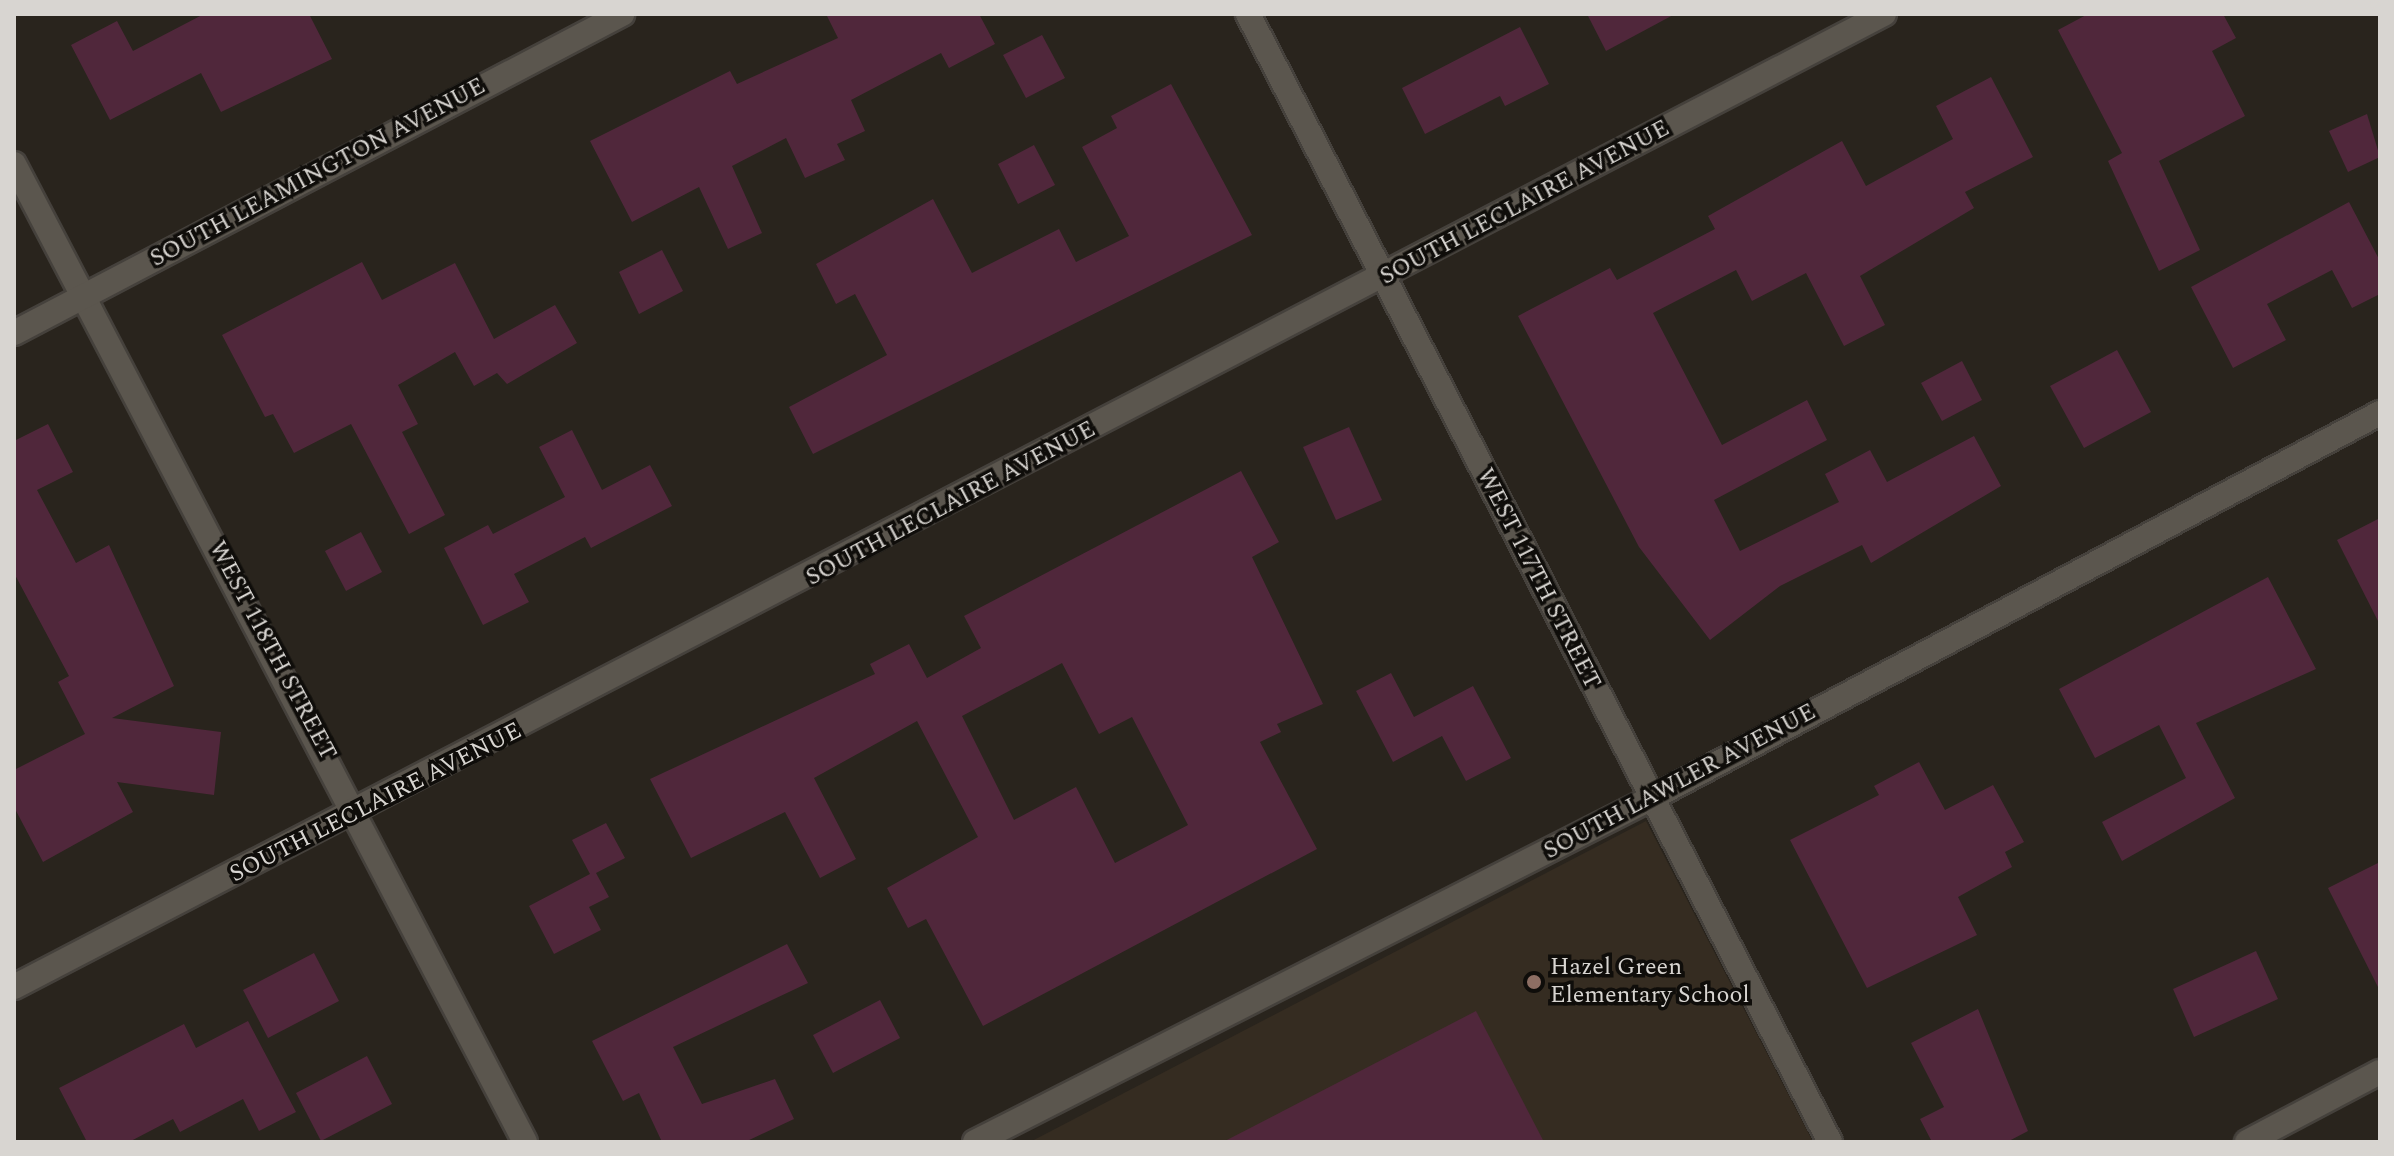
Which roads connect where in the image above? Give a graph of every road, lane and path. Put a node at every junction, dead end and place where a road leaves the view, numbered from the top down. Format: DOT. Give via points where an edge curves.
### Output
graph roads {
  1 [pos="622,14"];
  2 [pos="1248,14"];
  3 [pos="1884,14"];
  4 [pos="14,164"];
  5 [pos="1383,277"];
  6 [pos="83,297"];
  7 [pos="14,333"];
  8 [pos="2380,413"];
  9 [pos="1650,799"];
  10 [pos="359,813"];
  11 [pos="14,987"];
  12 [pos="2380,1072"];
  13 [pos="525,1142"];
  14 [pos="975,1142"];
  15 [pos="1830,1142"];
  16 [pos="2247,1142"];
  1 -- 6 [label="street, SOUTH LEAMINGTON AVENUE"];
  2 -- 5 [label="street, WEST 117TH STREET"];
  3 -- 5 [label="street, SOUTH LECLAIRE AVENUE"];
  4 -- 6 [label="street, WEST 118TH STREET"];
  5 -- 9 [label="street, WEST 117TH STREET"];
  5 -- 10 [label="street, SOUTH LECLAIRE AVENUE"];
  6 -- 7 [label="street, SOUTH LEAMINGTON AVENUE"];
  6 -- 10 [label="street, WEST 118TH STREET"];
  8 -- 9 [label="street, SOUTH LAWLER AVENUE"];
  9 -- 14 [label="street, SOUTH LAWLER AVENUE"];
  9 -- 15 [label="street, WEST 117TH STREET"];
  10 -- 11 [label="street, SOUTH LECLAIRE AVENUE"];
  10 -- 13 [label="street, WEST 118TH STREET"];
  12 -- 16 [label="street"];
}
